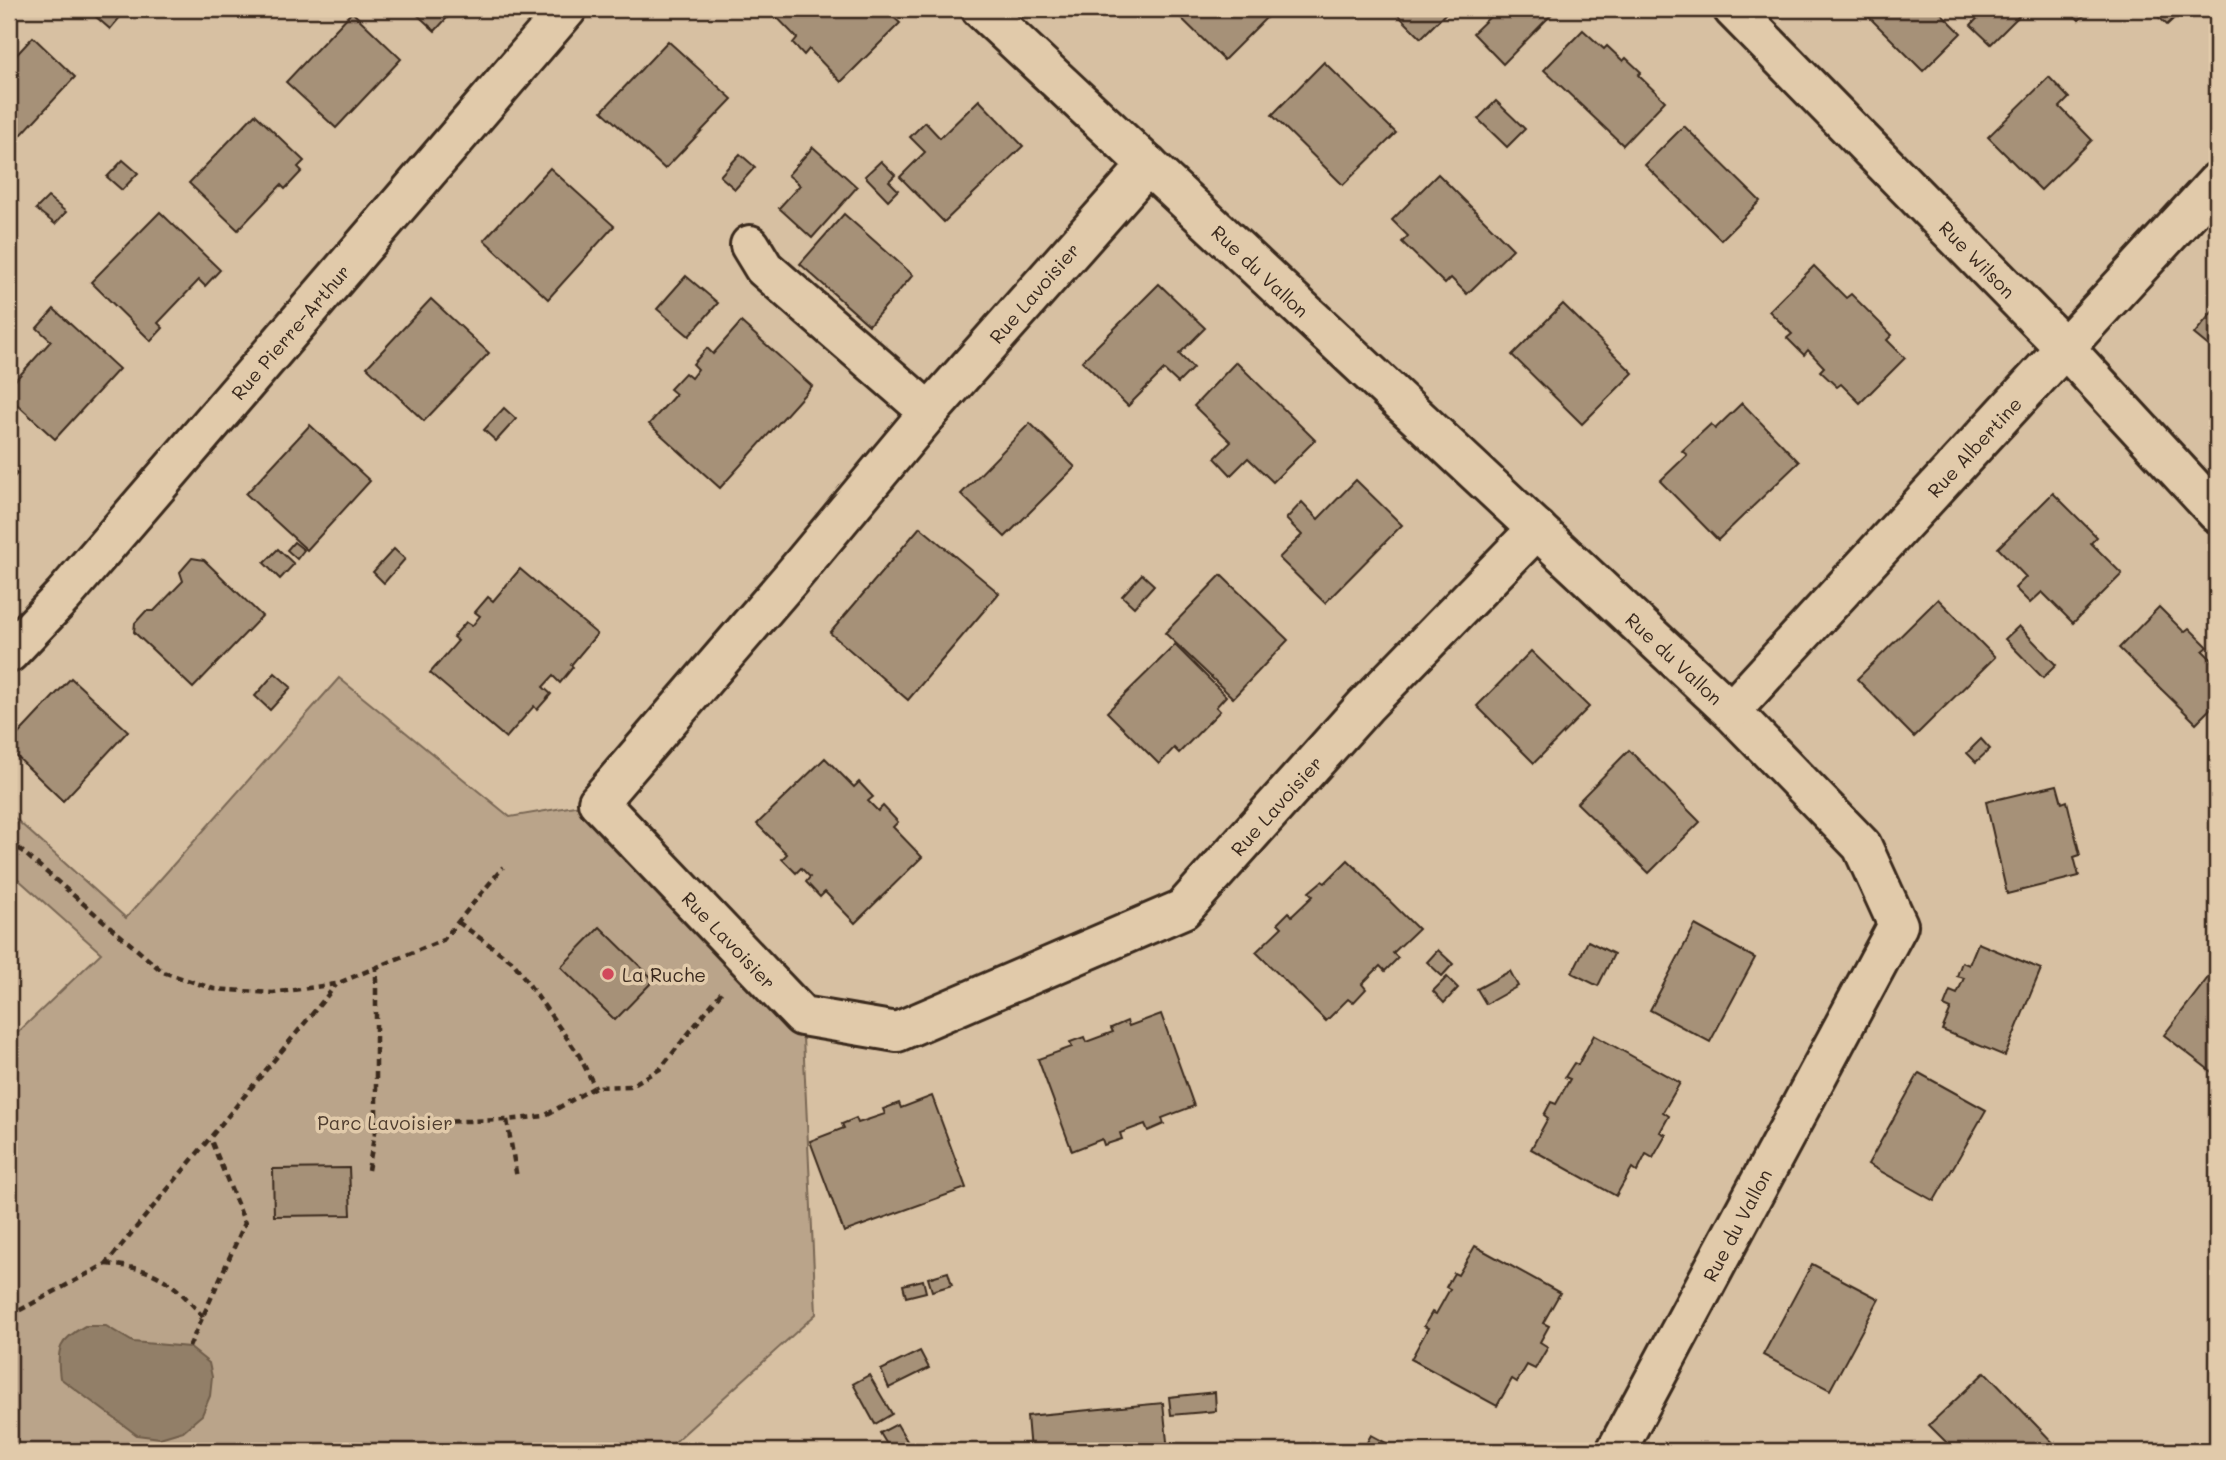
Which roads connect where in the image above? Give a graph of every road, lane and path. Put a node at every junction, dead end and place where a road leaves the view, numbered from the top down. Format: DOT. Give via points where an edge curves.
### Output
graph roads {
  1 [pos="567,9"];
  2 [pos="981,9"];
  3 [pos="1733,9"];
  4 [pos="1147,164"];
  5 [pos="2217,182"];
  6 [pos="750,245"];
  7 [pos="2065,348"];
  8 [pos="929,412"];
  9 [pos="2217,513"];
  10 [pos="1537,529"];
  11 [pos="9,653"];
  12 [pos="1731,711"];
  13 [pos="9,840"];
  14 [pos="503,867"];
  15 [pos="458,922"];
  16 [pos="748,959"];
  17 [pos="376,968"];
  18 [pos="336,984"];
  19 [pos="595,1087"];
  20 [pos="507,1120"];
  21 [pos="376,1127"];
  22 [pos="210,1138"];
  23 [pos="368,1170"];
  24 [pos="517,1178"];
  25 [pos="106,1264"];
  26 [pos="9,1316"];
  27 [pos="203,1317"];
  28 [pos="189,1347"];
  29 [pos="1616,1451"];
  1 -- 11 [label="street, Rue Pierre-Arthur"];
  2 -- 4 [label="street, Rue du Vallon"];
  3 -- 7 [label="street, Rue Wilson"];
  4 -- 8 [label="street, Rue Lavoisier"];
  4 -- 10 [label="street, Rue du Vallon"];
  5 -- 7 [label="street, Rue Albertine"];
  6 -- 8 [label="street" via="764,268"];
  7 -- 9 [label="street, Rue Wilson"];
  7 -- 12 [label="street, Rue Albertine"];
  8 -- 16 [label="street, Rue Lavoisier" via="598,802"];
  10 -- 12 [label="street, Rue du Vallon"];
  10 -- 16 [label="street, Rue Lavoisier" via="1365,706 1183,909 897,1032 802,1016"];
  12 -- 29 [label="street, Rue du Vallon" via="1862,846 1898,925"];
  13 -- 18 [label="path" via="163,972 226,990 295,992"];
  14 -- 15 [label="path"];
  15 -- 17 [label="path" via="443,940"];
  15 -- 19 [label="path" via="513,962 579,1055"];
  16 -- 19 [label="path" via="660,1069 630,1086"];
  17 -- 18 [label="path"];
  17 -- 21 [label="path"];
  18 -- 22 [label="path"];
  19 -- 20 [label="path" via="544,1116"];
  20 -- 21 [label="path"];
  20 -- 24 [label="path"];
  21 -- 23 [label="path"];
  22 -- 25 [label="path"];
  22 -- 27 [label="path" via="245,1223"];
  25 -- 26 [label="path"];
  25 -- 27 [label="path" via="134,1266 164,1278"];
  27 -- 28 [label="path"];
}
